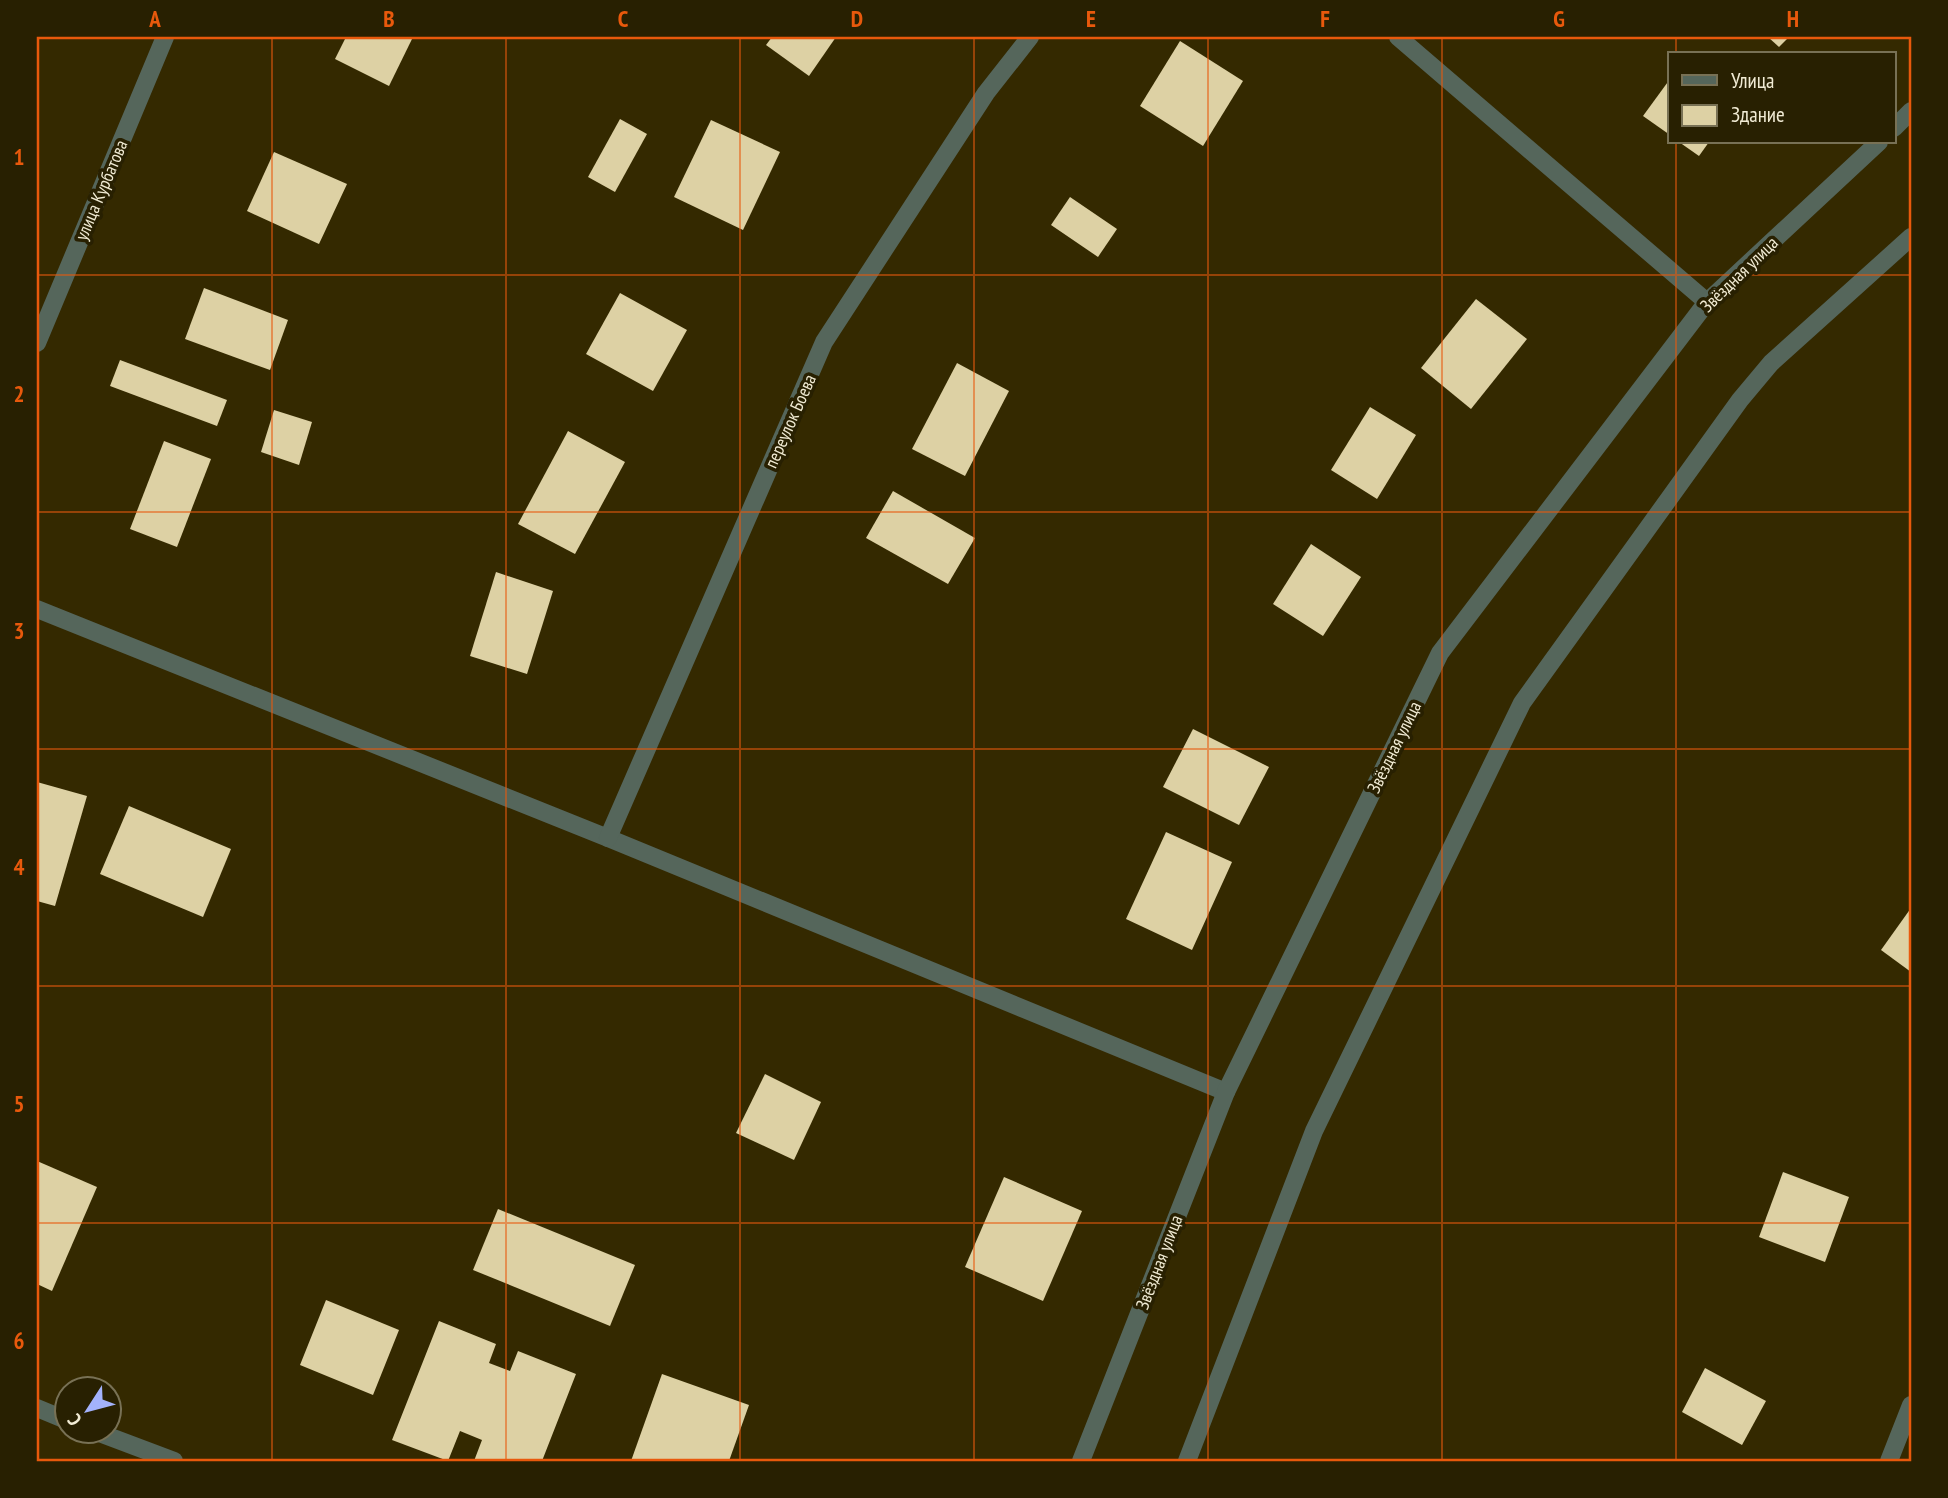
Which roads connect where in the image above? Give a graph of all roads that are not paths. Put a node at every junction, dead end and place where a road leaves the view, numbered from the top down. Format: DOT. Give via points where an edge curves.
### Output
graph roads {
  1 [pos="165,37"];
  2 [pos="1030,37"];
  3 [pos="1398,37"];
  4 [pos="1911,111"];
  5 [pos="1896,126"];
  6 [pos="1877,144"];
  7 [pos="1911,237"];
  8 [pos="1707,302"];
  9 [pos="37,343"];
  10 [pos="37,609"];
  11 [pos="608,838"];
  12 [pos="1226,1092"];
  13 [pos="1911,1405"];
  14 [pos="122,1441"];
  15 [pos="174,1461"];
  16 [pos="1081,1461"];
  17 [pos="1187,1461"];
  18 [pos="1889,1461"];
  1 -- 9 [label="street, улица Курбатова"];
  2 -- 11 [label="street, переулок Боева" via="986,93 824,342"];
  3 -- 8 [label="street"];
  4 -- 5 [label="street"];
  6 -- 8 [label="street, Звёздная улица"];
  7 -- 17 [label="street" via="1771,363 1740,400 1522,703 1314,1131"];
  8 -- 12 [label="street, Звёздная улица" via="1440,653"];
  10 -- 11 [label="street"];
  11 -- 12 [label="street"];
  12 -- 16 [label="street, Звёздная улица"];
  13 -- 18 [label="street"];
  14 -- 15 [label="street"];
}
